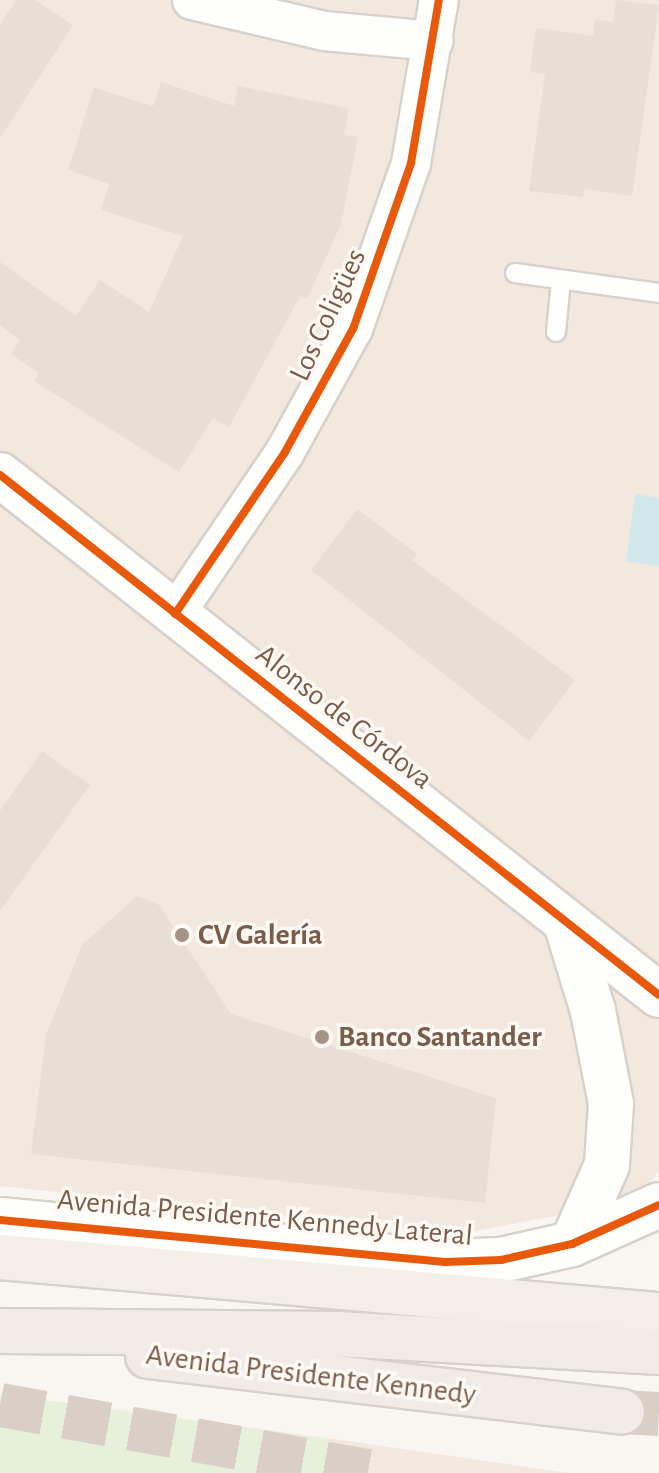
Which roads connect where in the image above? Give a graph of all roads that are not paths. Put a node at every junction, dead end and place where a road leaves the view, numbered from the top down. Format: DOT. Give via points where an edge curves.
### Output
graph roads {
  1 [pos="192,0"];
  2 [pos="439,0"];
  3 [pos="434,41"];
  4 [pos="515,273"];
  5 [pos="561,280"];
  6 [pos="659,293"];
  7 [pos="556,332"];
  8 [pos="0,475"];
  9 [pos="175,614"];
  10 [pos="566,923"];
  11 [pos="659,995"];
  12 [pos="659,1205"];
  13 [pos="0,1220"];
  14 [pos="572,1244"];
  15 [pos="0,1257"];
  16 [pos="659,1315"];
  17 [pos="659,1330"];
  18 [pos="0,1331"];
  19 [pos="0,1339"];
  20 [pos="470,1340"];
  21 [pos="659,1352"];
  22 [pos="622,1412"];
  1 -- 3 [label="street" via="250,18 324,31"];
  2 -- 3 [label="street, Los Coligües"];
  3 -- 9 [label="street, Los Coligües" via="407,178 353,329 285,452"];
  4 -- 5 [label="lane"];
  5 -- 6 [label="lane"];
  5 -- 7 [label="lane"];
  8 -- 9 [label="main road, Alonso de Córdova"];
  9 -- 10 [label="main road, Alonso de Córdova"];
  10 -- 11 [label="main road, Alonso de Córdova"];
  10 -- 14 [label="main road" via="599,1035 611,1104 611,1140 600,1190"];
  12 -- 14 [label="main road, Avenida Presidente Kennedy Lateral"];
  13 -- 14 [label="main road, Avenida Presidente Kennedy Lateral" via="445,1262 501,1260"];
  15 -- 16 [label="main road, Avenida Presidente Kennedy Lateral"];
  17 -- 20 [label="highway"];
  18 -- 20 [label="highway"];
  19 -- 22 [label="highway, Avenida Presidente Kennedy"];
  20 -- 21 [label="highway"];
}
